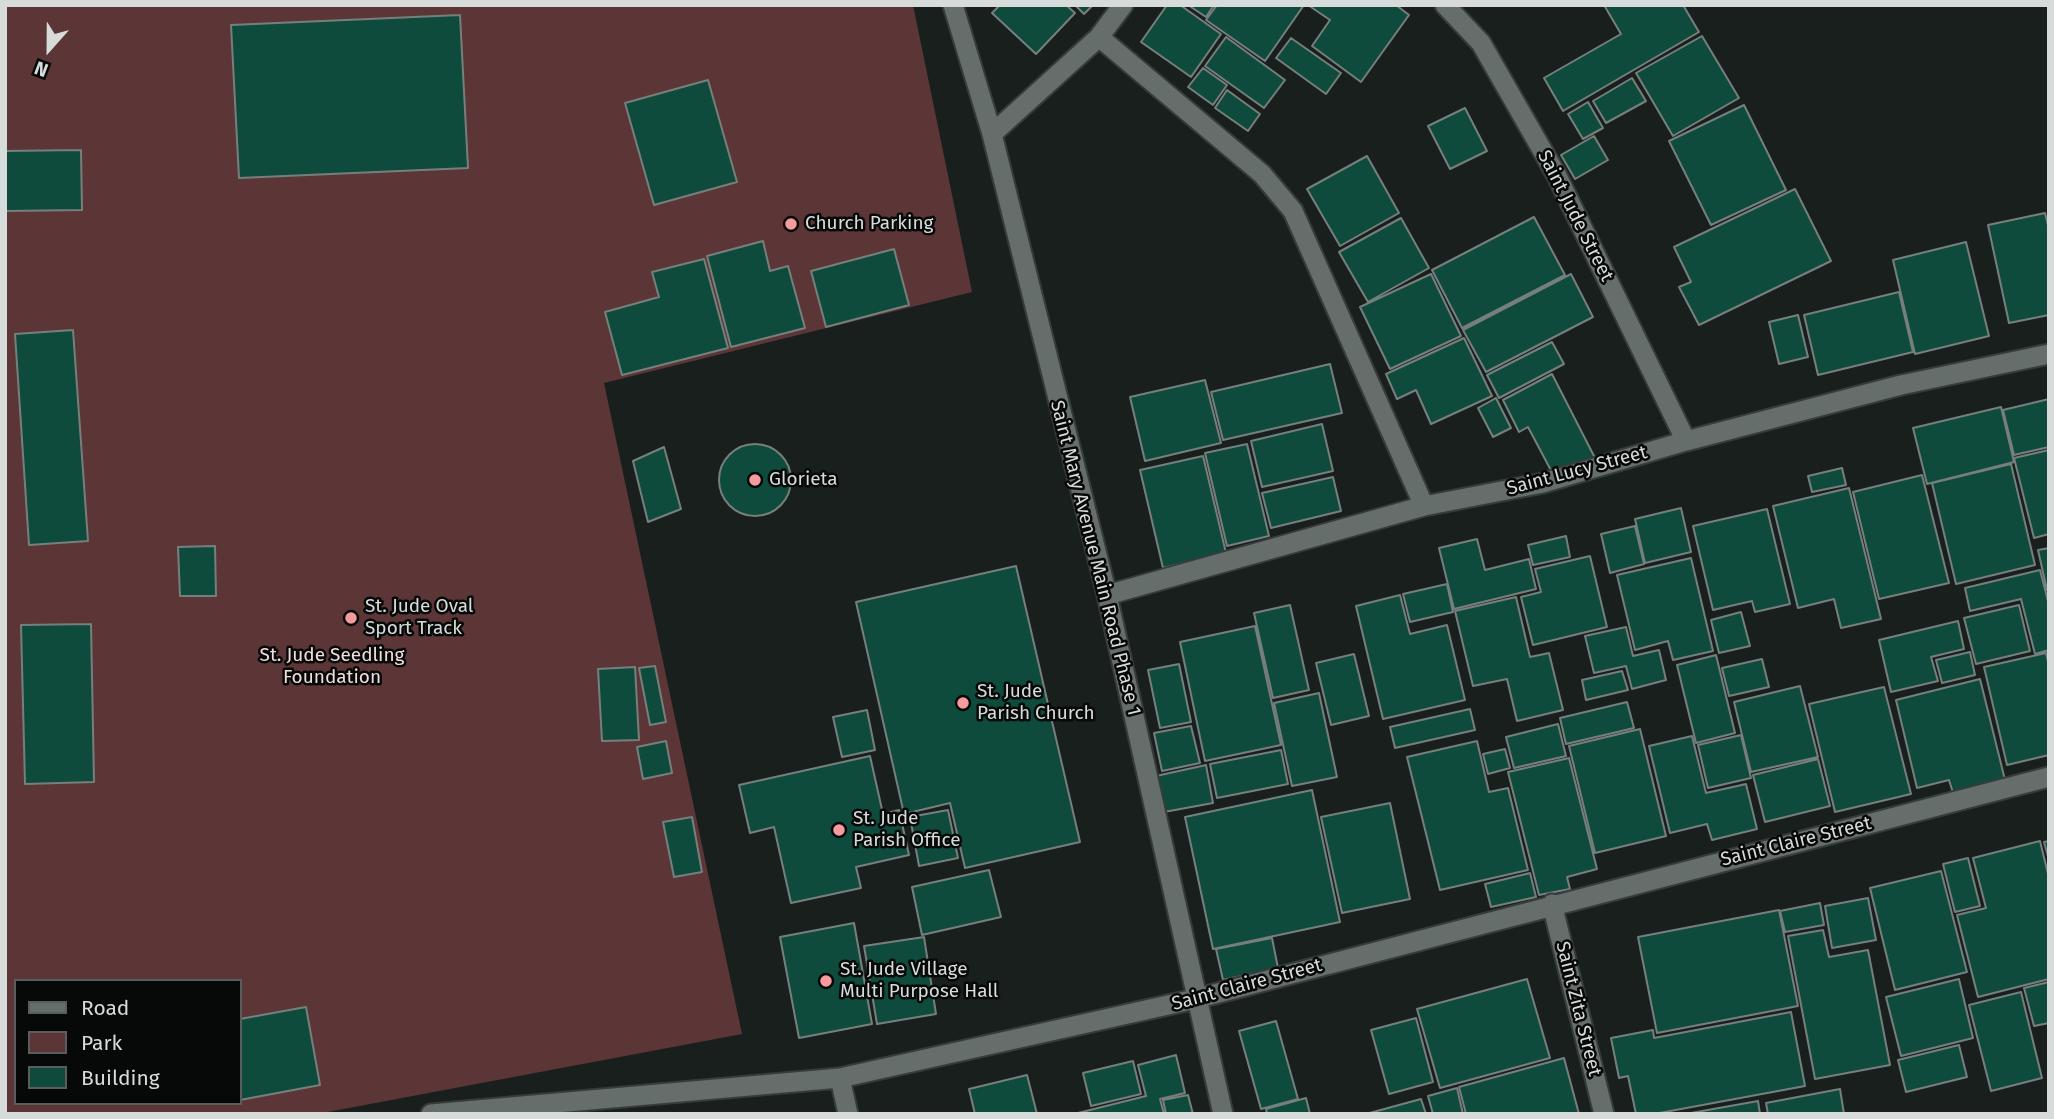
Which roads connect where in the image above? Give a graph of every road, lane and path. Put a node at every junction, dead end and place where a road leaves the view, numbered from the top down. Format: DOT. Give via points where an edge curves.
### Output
graph roads {
  1 [pos="953,5"];
  2 [pos="1123,5"];
  3 [pos="1445,5"];
  4 [pos="1099,37"];
  5 [pos="992,134"];
  6 [pos="2049,354"];
  7 [pos="1686,441"];
  8 [pos="1424,506"];
  9 [pos="1107,595"];
  10 [pos="2049,777"];
  11 [pos="1552,904"];
  12 [pos="1195,999"];
  13 [pos="840,1078"];
  14 [pos="431,1114"];
  15 [pos="848,1114"];
  16 [pos="1223,1114"];
  17 [pos="1604,1114"];
  1 -- 5 [label="street, Saint Mary Avenue Main Road Phase 1"];
  2 -- 4 [label="street"];
  3 -- 7 [label="street, Saint Jude Street" via="1482,43 1557,176"];
  4 -- 5 [label="street"];
  4 -- 8 [label="street" via="1262,174 1293,211"];
  5 -- 9 [label="street, Saint Mary Avenue Main Road Phase 1"];
  6 -- 7 [label="street, Saint Lucy Street" via="1901,385"];
  7 -- 8 [label="street, Saint Lucy Street" via="1543,484"];
  8 -- 9 [label="street, Saint Lucy Street"];
  9 -- 12 [label="street, Saint Mary Avenue Main Road Phase 1"];
  10 -- 11 [label="street, Saint Claire Street"];
  11 -- 12 [label="street, Saint Claire Street"];
  11 -- 17 [label="street, Saint Zita Street"];
  12 -- 13 [label="street, Saint Claire Street"];
  12 -- 16 [label="street, Saint Mary Avenue Main Road Phase 1"];
  13 -- 14 [label="street, Saint Claire Street"];
  13 -- 15 [label="street"];
}
